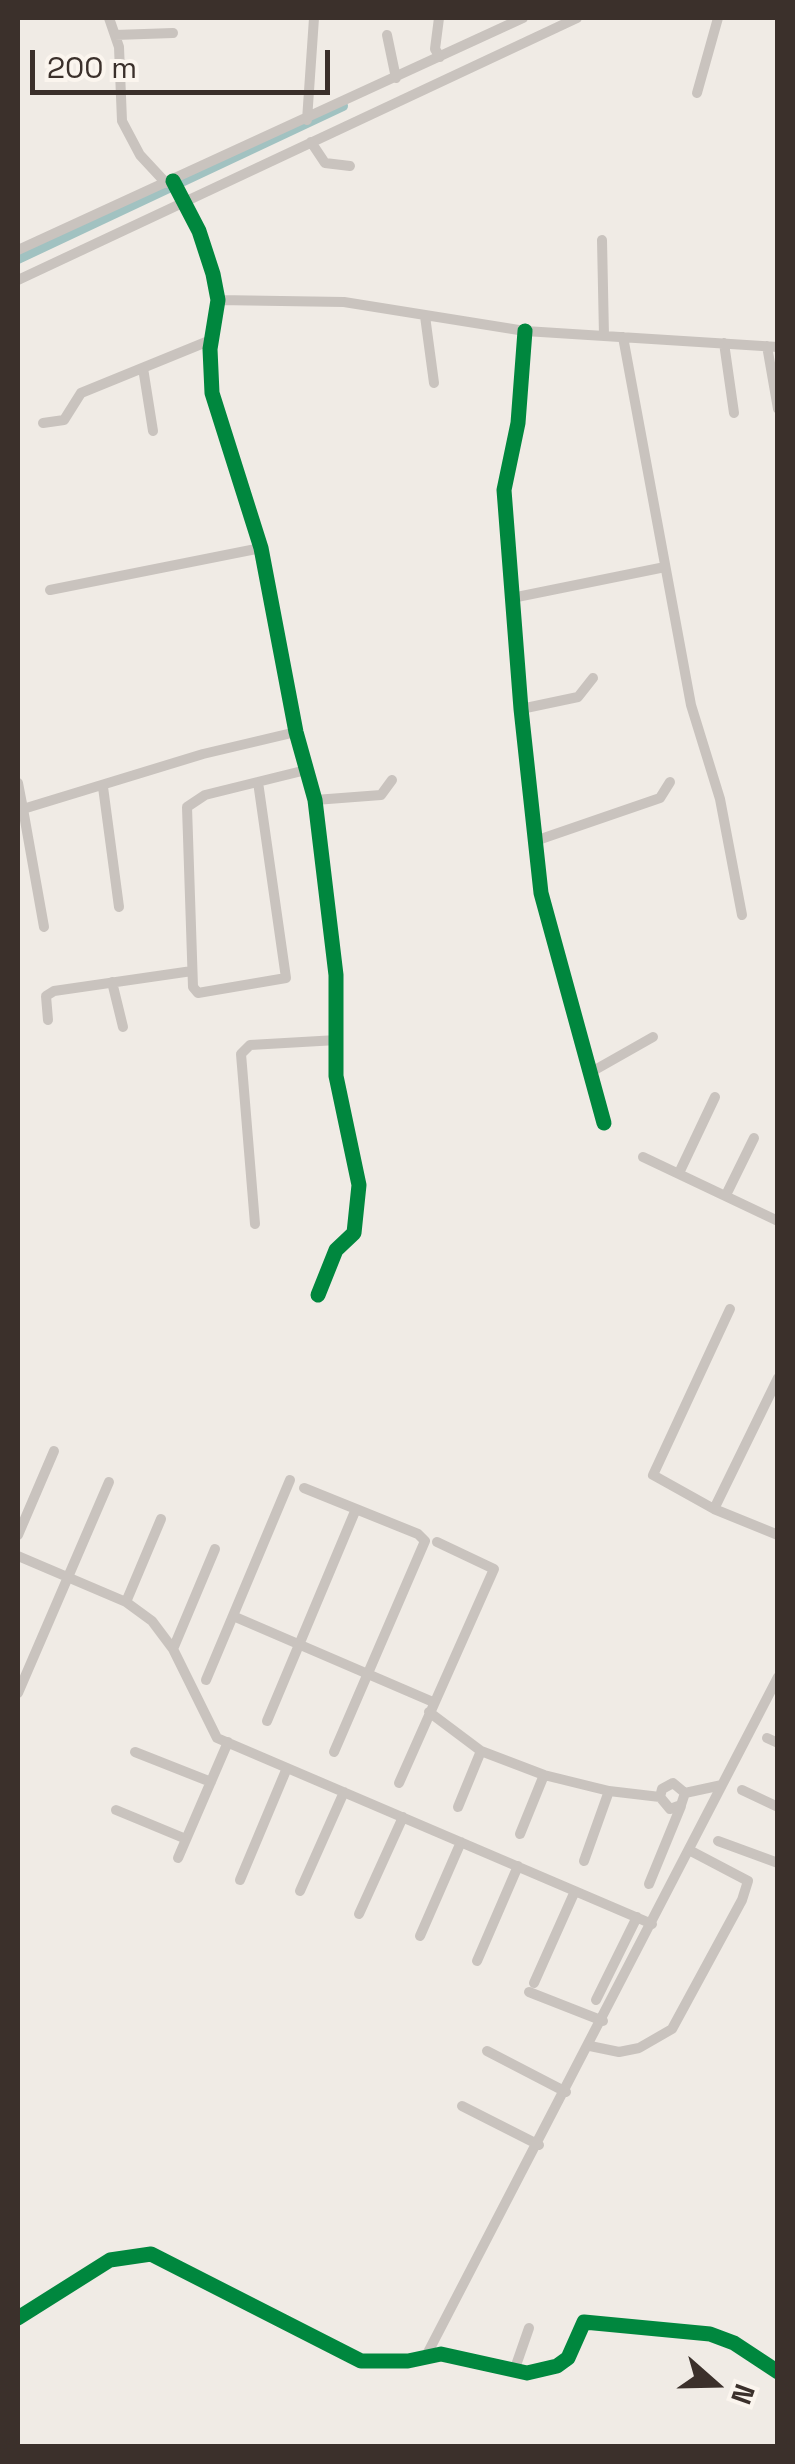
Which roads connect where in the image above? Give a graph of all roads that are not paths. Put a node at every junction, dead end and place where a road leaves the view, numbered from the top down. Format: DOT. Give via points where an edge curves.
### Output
graph roads {
  1 [pos="109,18"];
  2 [pos="141,18"];
  3 [pos="314,18"];
  4 [pos="439,18"];
  5 [pos="523,18"];
  6 [pos="577,18"];
  7 [pos="718,18"];
  8 [pos="173,33"];
  9 [pos="141,34"];
  10 [pos="115,35"];
  11 [pos="387,36"];
  12 [pos="440,57"];
  13 [pos="396,78"];
  14 [pos="696,93"];
  15 [pos="307,120"];
  16 [pos="311,142"];
  17 [pos="350,166"];
  18 [pos="171,182"];
  19 [pos="182,201"];
  20 [pos="602,240"];
  21 [pos="18,250"];
  22 [pos="18,280"];
  23 [pos="218,300"];
  24 [pos="426,316"];
  25 [pos="525,331"];
  26 [pos="604,336"];
  27 [pos="623,337"];
  28 [pos="211,340"];
  29 [pos="724,343"];
  30 [pos="772,346"];
  31 [pos="144,368"];
  32 [pos="434,383"];
  33 [pos="778,409"];
  34 [pos="734,413"];
  35 [pos="43,423"];
  36 [pos="152,430"];
  37 [pos="261,548"];
  38 [pos="665,567"];
  39 [pos="50,590"];
  40 [pos="512,598"];
  41 [pos="593,678"];
  42 [pos="521,708"];
  43 [pos="296,732"];
  44 [pos="306,770"];
  45 [pos="392,780"];
  46 [pos="258,782"];
  47 [pos="670,782"];
  48 [pos="18,783"];
  49 [pos="103,787"];
  50 [pos="314,800"];
  51 [pos="23,808"];
  52 [pos="535,842"];
  53 [pos="119,907"];
  54 [pos="742,915"];
  55 [pos="44,926"];
  56 [pos="192,971"];
  57 [pos="112,982"];
  58 [pos="48,1020"];
  59 [pos="123,1028"];
  60 [pos="653,1037"];
  61 [pos="337,1040"];
  62 [pos="593,1071"];
  63 [pos="715,1097"];
  64 [pos="604,1122"];
  65 [pos="754,1138"];
  66 [pos="644,1157"];
  67 [pos="679,1173"];
  68 [pos="726,1195"];
  69 [pos="777,1219"];
  70 [pos="255,1224"];
  71 [pos="318,1294"];
  72 [pos="730,1309"];
  73 [pos="778,1378"];
  74 [pos="54,1451"];
  75 [pos="290,1480"];
  76 [pos="109,1482"];
  77 [pos="304,1488"];
  78 [pos="356,1509"];
  79 [pos="714,1509"];
  80 [pos="161,1519"];
  81 [pos="18,1535"];
  82 [pos="778,1535"];
  83 [pos="437,1542"];
  84 [pos="214,1548"];
  85 [pos="18,1556"];
  86 [pos="67,1577"];
  87 [pos="126,1602"];
  88 [pos="233,1616"];
  89 [pos="299,1644"];
  90 [pos="173,1649"];
  91 [pos="366,1674"];
  92 [pos="778,1678"];
  93 [pos="206,1680"];
  94 [pos="18,1693"];
  95 [pos="431,1707"];
  96 [pos="267,1721"];
  97 [pos="228,1742"];
  98 [pos="481,1751"];
  99 [pos="135,1752"];
  100 [pos="334,1752"];
  101 [pos="287,1768"];
  102 [pos="544,1776"];
  103 [pos="211,1782"];
  104 [pos="398,1783"];
  105 [pos="722,1785"];
  106 [pos="742,1790"];
  107 [pos="609,1791"];
  108 [pos="344,1792"];
  109 [pos="660,1796"];
  110 [pos="683,1799"];
  111 [pos="458,1807"];
  112 [pos="778,1807"];
  113 [pos="116,1810"];
  114 [pos="402,1817"];
  115 [pos="520,1834"];
  116 [pos="186,1839"];
  117 [pos="718,1841"];
  118 [pos="461,1842"];
  119 [pos="688,1850"];
  120 [pos="178,1858"];
  121 [pos="584,1861"];
  122 [pos="778,1864"];
  123 [pos="518,1866"];
  124 [pos="240,1880"];
  125 [pos="648,1884"];
  126 [pos="300,1890"];
  127 [pos="576,1891"];
  128 [pos="359,1914"];
  129 [pos="638,1918"];
  130 [pos="652,1924"];
  131 [pos="420,1936"];
  132 [pos="477,1961"];
  133 [pos="596,2000"];
  134 [pos="603,2021"];
  135 [pos="590,2046"];
  136 [pos="487,2051"];
  137 [pos="566,2092"];
  138 [pos="462,2106"];
  139 [pos="538,2145"];
  140 [pos="18,2318"];
  141 [pos="529,2328"];
  142 [pos="425,2358"];
  143 [pos="514,2371"];
  144 [pos="778,2372"];
  1 -- 10 [label="street"];
  2 -- 9 [label="street"];
  3 -- 15 [label="street"];
  4 -- 12 [label="street"];
  5 -- 12 [label="street"];
  6 -- 16 [label="street"];
  7 -- 14 [label="street"];
  8 -- 9 [label="street"];
  9 -- 10 [label="street"];
  10 -- 18 [label="street" via="122,121 140,155"];
  11 -- 13 [label="street"];
  12 -- 13 [label="street"];
  13 -- 15 [label="street"];
  15 -- 18 [label="street"];
  16 -- 17 [label="street" via="325,164"];
  16 -- 19 [label="street"];
  18 -- 19 [label="street"];
  18 -- 21 [label="street"];
  19 -- 22 [label="street"];
  19 -- 23 [label="street" via="199,231"];
  20 -- 26 [label="street"];
  23 -- 24 [label="street" via="344,302"];
  23 -- 28 [label="street"];
  24 -- 25 [label="street"];
  24 -- 32 [label="street"];
  25 -- 26 [label="street"];
  25 -- 40 [label="street" via="518,423 504,490"];
  26 -- 27 [label="street"];
  27 -- 29 [label="street"];
  27 -- 38 [label="street"];
  28 -- 31 [label="street"];
  28 -- 37 [label="street" via="212,393"];
  29 -- 30 [label="street"];
  29 -- 34 [label="street"];
  30 -- 33 [label="street"];
  31 -- 35 [label="street" via="81,393 64,420"];
  31 -- 36 [label="street"];
  37 -- 39 [label="street"];
  37 -- 43 [label="street"];
  38 -- 40 [label="street"];
  38 -- 54 [label="street"];
  40 -- 42 [label="street"];
  41 -- 42 [label="street" via="578,697"];
  42 -- 52 [label="street"];
  43 -- 44 [label="street"];
  43 -- 49 [label="street"];
  44 -- 46 [label="street"];
  44 -- 50 [label="street"];
  45 -- 50 [label="street" via="381,794"];
  46 -- 56 [label="street" via="196,798 184,815"];
  46 -- 56 [label="street" via="286,978 198,993"];
  47 -- 52 [label="street" via="660,798"];
  48 -- 51 [label="street"];
  49 -- 51 [label="street"];
  49 -- 53 [label="street"];
  50 -- 61 [label="street" via="336,975"];
  51 -- 55 [label="street"];
  52 -- 62 [label="street" via="548,924"];
  56 -- 57 [label="street"];
  57 -- 58 [label="street" via="48,993"];
  57 -- 59 [label="street"];
  60 -- 62 [label="street"];
  61 -- 70 [label="street" via="250,1045 241,1054"];
  61 -- 71 [label="street" via="337,1087 360,1184 354,1233 336,1250"];
  62 -- 64 [label="street"];
  63 -- 67 [label="street"];
  65 -- 68 [label="street"];
  66 -- 67 [label="street"];
  67 -- 68 [label="street"];
  68 -- 69 [label="street"];
  72 -- 79 [label="street" via="653,1472"];
  73 -- 79 [label="street"];
  74 -- 81 [label="street"];
  75 -- 88 [label="street"];
  76 -- 86 [label="street"];
  77 -- 78 [label="street"];
  78 -- 89 [label="street"];
  78 -- 91 [label="street" via="425,1541"];
  79 -- 82 [label="street"];
  80 -- 87 [label="street"];
  83 -- 95 [label="street" via="494,1569"];
  84 -- 90 [label="street"];
  85 -- 86 [label="street"];
  86 -- 87 [label="street"];
  86 -- 94 [label="street"];
  87 -- 90 [label="street"];
  88 -- 89 [label="street"];
  88 -- 93 [label="street"];
  89 -- 91 [label="street"];
  89 -- 96 [label="street"];
  90 -- 97 [label="street" via="215,1736"];
  91 -- 95 [label="street"];
  91 -- 100 [label="street"];
  92 -- 105 [label="street"];
  95 -- 98 [label="street"];
  95 -- 104 [label="street"];
  97 -- 101 [label="street"];
  97 -- 103 [label="street"];
  98 -- 102 [label="street"];
  98 -- 111 [label="street"];
  99 -- 103 [label="street"];
  101 -- 108 [label="street"];
  101 -- 124 [label="street"];
  102 -- 107 [label="street"];
  102 -- 115 [label="street"];
  103 -- 116 [label="street"];
  105 -- 110 [label="street"];
  105 -- 119 [label="street"];
  106 -- 112 [label="street"];
  107 -- 109 [label="street"];
  107 -- 121 [label="street"];
  108 -- 114 [label="street"];
  108 -- 126 [label="street"];
  109 -- 110 [label="street" via="670,1809"];
  109 -- 110 [label="street" via="669,1784 680,1786"];
  110 -- 125 [label="street"];
  113 -- 116 [label="street"];
  114 -- 118 [label="street"];
  114 -- 128 [label="street"];
  116 -- 120 [label="street"];
  117 -- 122 [label="street"];
  118 -- 123 [label="street"];
  118 -- 131 [label="street"];
  119 -- 130 [label="street"];
  119 -- 135 [label="street" via="748,1880 742,1900 672,2029 639,2048"];
  123 -- 127 [label="street"];
  123 -- 132 [label="street"];
  127 -- 129 [label="street"];
  127 -- 134 [label="street" via="532,1987"];
  129 -- 130 [label="street"];
  129 -- 133 [label="street"];
  130 -- 134 [label="street"];
  134 -- 135 [label="street"];
  135 -- 137 [label="street"];
  136 -- 137 [label="street"];
  137 -- 139 [label="street"];
  138 -- 139 [label="street"];
  139 -- 142 [label="street"];
  140 -- 142 [label="street" via="110,2260 150,2254 342,2354 384,2363"];
  141 -- 143 [label="street"];
  142 -- 143 [label="street" via="456,2355"];
  143 -- 144 [label="street" via="558,2366 584,2322 710,2334"];
}
